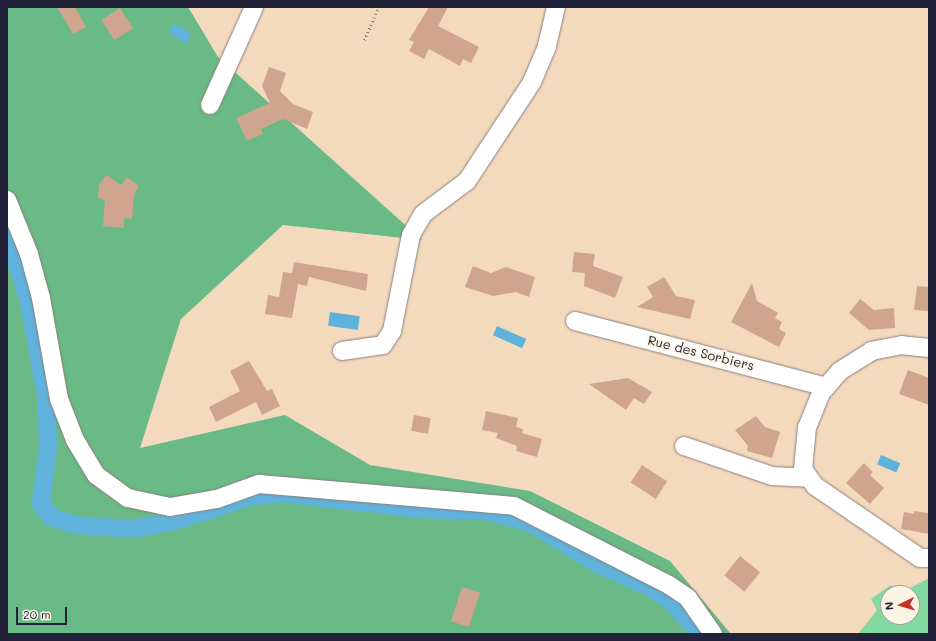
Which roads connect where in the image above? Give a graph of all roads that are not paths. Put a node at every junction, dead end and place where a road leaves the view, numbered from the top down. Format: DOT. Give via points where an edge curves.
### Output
graph roads {
  1 [pos="254,7"];
  2 [pos="556,7"];
  3 [pos="210,105"];
  4 [pos="7,200"];
  5 [pos="576,321"];
  6 [pos="929,348"];
  7 [pos="342,351"];
  8 [pos="826,387"];
  9 [pos="684,446"];
  10 [pos="807,478"];
  11 [pos="929,558"];
  12 [pos="713,634"];
  1 -- 3 [label="street"];
  2 -- 7 [label="street" via="547,46 532,82 467,180 423,214 411,235 392,331 383,345"];
  4 -- 12 [label="street" via="29,254 41,298 59,399 75,440 96,475 128,498 170,507 218,499 259,484 514,506 554,523 599,551 669,585 688,598"];
  5 -- 8 [label="street, Rue des Sorbiers"];
  6 -- 8 [label="street" via="902,345 872,351 840,371"];
  8 -- 10 [label="street" via="808,427 803,469"];
  9 -- 10 [label="street" via="772,476"];
  10 -- 11 [label="street" via="920,558"];
}
